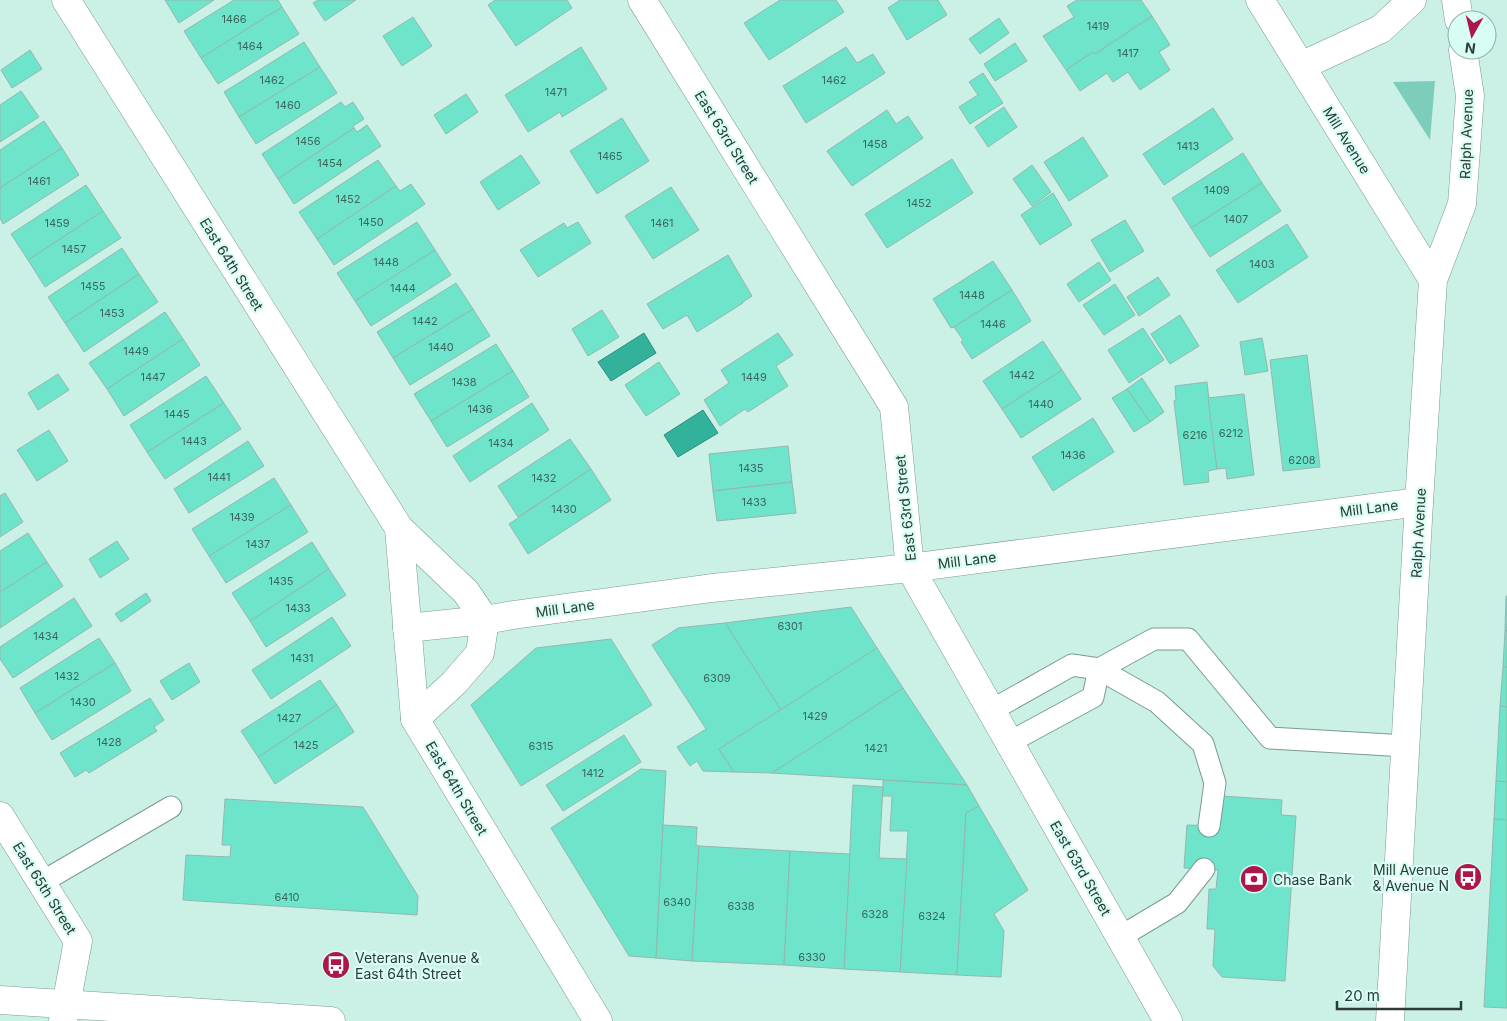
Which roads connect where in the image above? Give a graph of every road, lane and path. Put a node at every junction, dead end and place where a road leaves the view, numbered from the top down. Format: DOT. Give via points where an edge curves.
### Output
graph roads {
  1 [pos="66,0"];
  2 [pos="642,0"];
  3 [pos="1260,0"];
  4 [pos="1412,0"];
  5 [pos="1465,60"];
  6 [pos="1301,66"];
  7 [pos="1433,280"];
  8 [pos="1419,502"];
  9 [pos="399,528"];
  10 [pos="910,568"];
  11 [pos="485,620"];
  12 [pos="407,628"];
  13 [pos="1100,669"];
  14 [pos="992,710"];
  15 [pos="415,719"];
  16 [pos="1010,742"];
  17 [pos="1406,746"];
  18 [pos="171,807"];
  19 [pos="0,816"];
  20 [pos="1209,826"];
  21 [pos="1204,869"];
  22 [pos="42,882"];
  23 [pos="1120,937"];
  24 [pos="0,1000"];
  25 [pos="65,1013"];
  26 [pos="331,1021"];
  27 [pos="598,1021"];
  28 [pos="1168,1021"];
  29 [pos="1390,1021"];
  1 -- 9 [label="street, East 64th Street"];
  2 -- 10 [label="street, East 63rd Street" via="894,407"];
  3 -- 6 [label="street, Mill Avenue"];
  4 -- 6 [label="street" via="1381,29"];
  5 -- 7 [label="street, Ralph Avenue" via="1470,96 1462,204"];
  6 -- 7 [label="street, Mill Avenue"];
  7 -- 8 [label="street, Ralph Avenue"];
  8 -- 10 [label="street, Mill Lane"];
  8 -- 17 [label="street, Ralph Avenue"];
  9 -- 11 [label="street, East 64th Street" via="466,592"];
  9 -- 12 [label="street, East 64th Street"];
  10 -- 11 [label="street, Mill Lane" via="712,588"];
  10 -- 14 [label="street, East 63rd Street"];
  11 -- 12 [label="street, Mill Lane"];
  11 -- 15 [label="street" via="480,653 454,683"];
  12 -- 15 [label="street, East 64th Street"];
  13 -- 14 [label="lane" via="1072,666"];
  13 -- 16 [label="lane" via="1093,698"];
  13 -- 17 [label="lane" via="1154,639 1188,639 1270,738"];
  13 -- 20 [label="lane" via="1157,702 1203,744 1215,783"];
  14 -- 16 [label="street, East 63rd Street"];
  15 -- 27 [label="street, East 64th Street"];
  16 -- 23 [label="street, East 63rd Street"];
  17 -- 29 [label="street, Ralph Avenue"];
  18 -- 22 [label="lane"];
  19 -- 22 [label="street, East 65th Street"];
  21 -- 23 [label="lane" via="1176,903"];
  22 -- 25 [label="street, East 65th Street" via="78,941"];
  23 -- 28 [label="street, East 63rd Street"];
  24 -- 25 [label="street"];
  25 -- 26 [label="street"];
}
